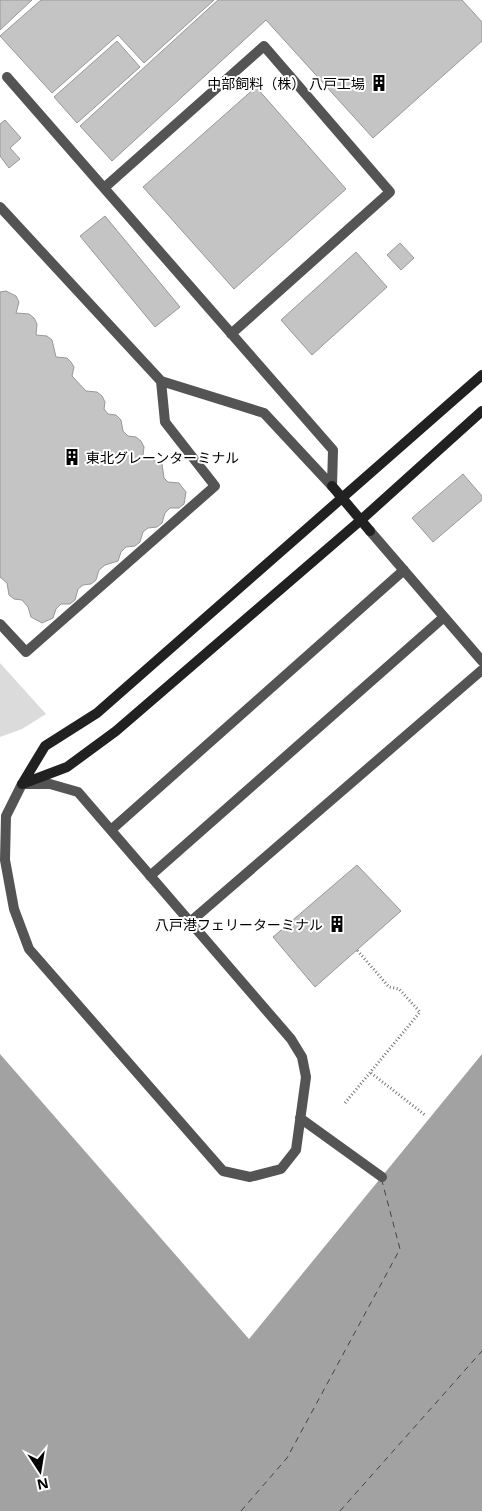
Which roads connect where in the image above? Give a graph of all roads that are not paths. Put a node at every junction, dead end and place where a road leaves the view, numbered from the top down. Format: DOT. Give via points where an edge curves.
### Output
graph roads {
  1 [pos="7,77"];
  2 [pos="104,188"];
  3 [pos="0,207"];
  4 [pos="231,334"];
  5 [pos="482,375"];
  6 [pos="161,381"];
  7 [pos="482,411"];
  8 [pos="332,486"];
  9 [pos="342,498"];
  10 [pos="360,520"];
  11 [pos="370,531"];
  12 [pos="404,570"];
  13 [pos="444,617"];
  14 [pos="0,624"];
  15 [pos="482,661"];
  16 [pos="482,670"];
  17 [pos="22,784"];
  18 [pos="111,830"];
  19 [pos="150,876"];
  20 [pos="190,922"];
  21 [pos="300,1118"];
  22 [pos="382,1177"];
  1 -- 2 [label="lane"];
  2 -- 4 [label="lane"];
  2 -- 4 [label="lane" via="264,46 390,192"];
  3 -- 6 [label="lane"];
  4 -- 8 [label="lane" via="332,450"];
  5 -- 9 [label="street"];
  6 -- 8 [label="lane" via="264,413"];
  6 -- 14 [label="lane" via="165,422 215,486 26,652"];
  7 -- 10 [label="street"];
  8 -- 9 [label="street"];
  9 -- 10 [label="street"];
  9 -- 17 [label="street" via="98,713 45,746"];
  10 -- 11 [label="street"];
  10 -- 17 [label="street" via="116,731 67,767"];
  11 -- 12 [label="lane"];
  12 -- 13 [label="lane"];
  12 -- 18 [label="lane"];
  13 -- 15 [label="lane"];
  13 -- 19 [label="lane"];
  16 -- 20 [label="lane"];
  17 -- 18 [label="lane" via="50,784 78,792"];
  17 -- 21 [label="lane" via="6,816 5,860 14,909 29,949 223,1171 250,1177 281,1169 296,1150"];
  18 -- 19 [label="lane"];
  19 -- 20 [label="lane"];
  20 -- 21 [label="lane" via="291,1039 302,1057 306,1077"];
  21 -- 22 [label="lane"];
}
